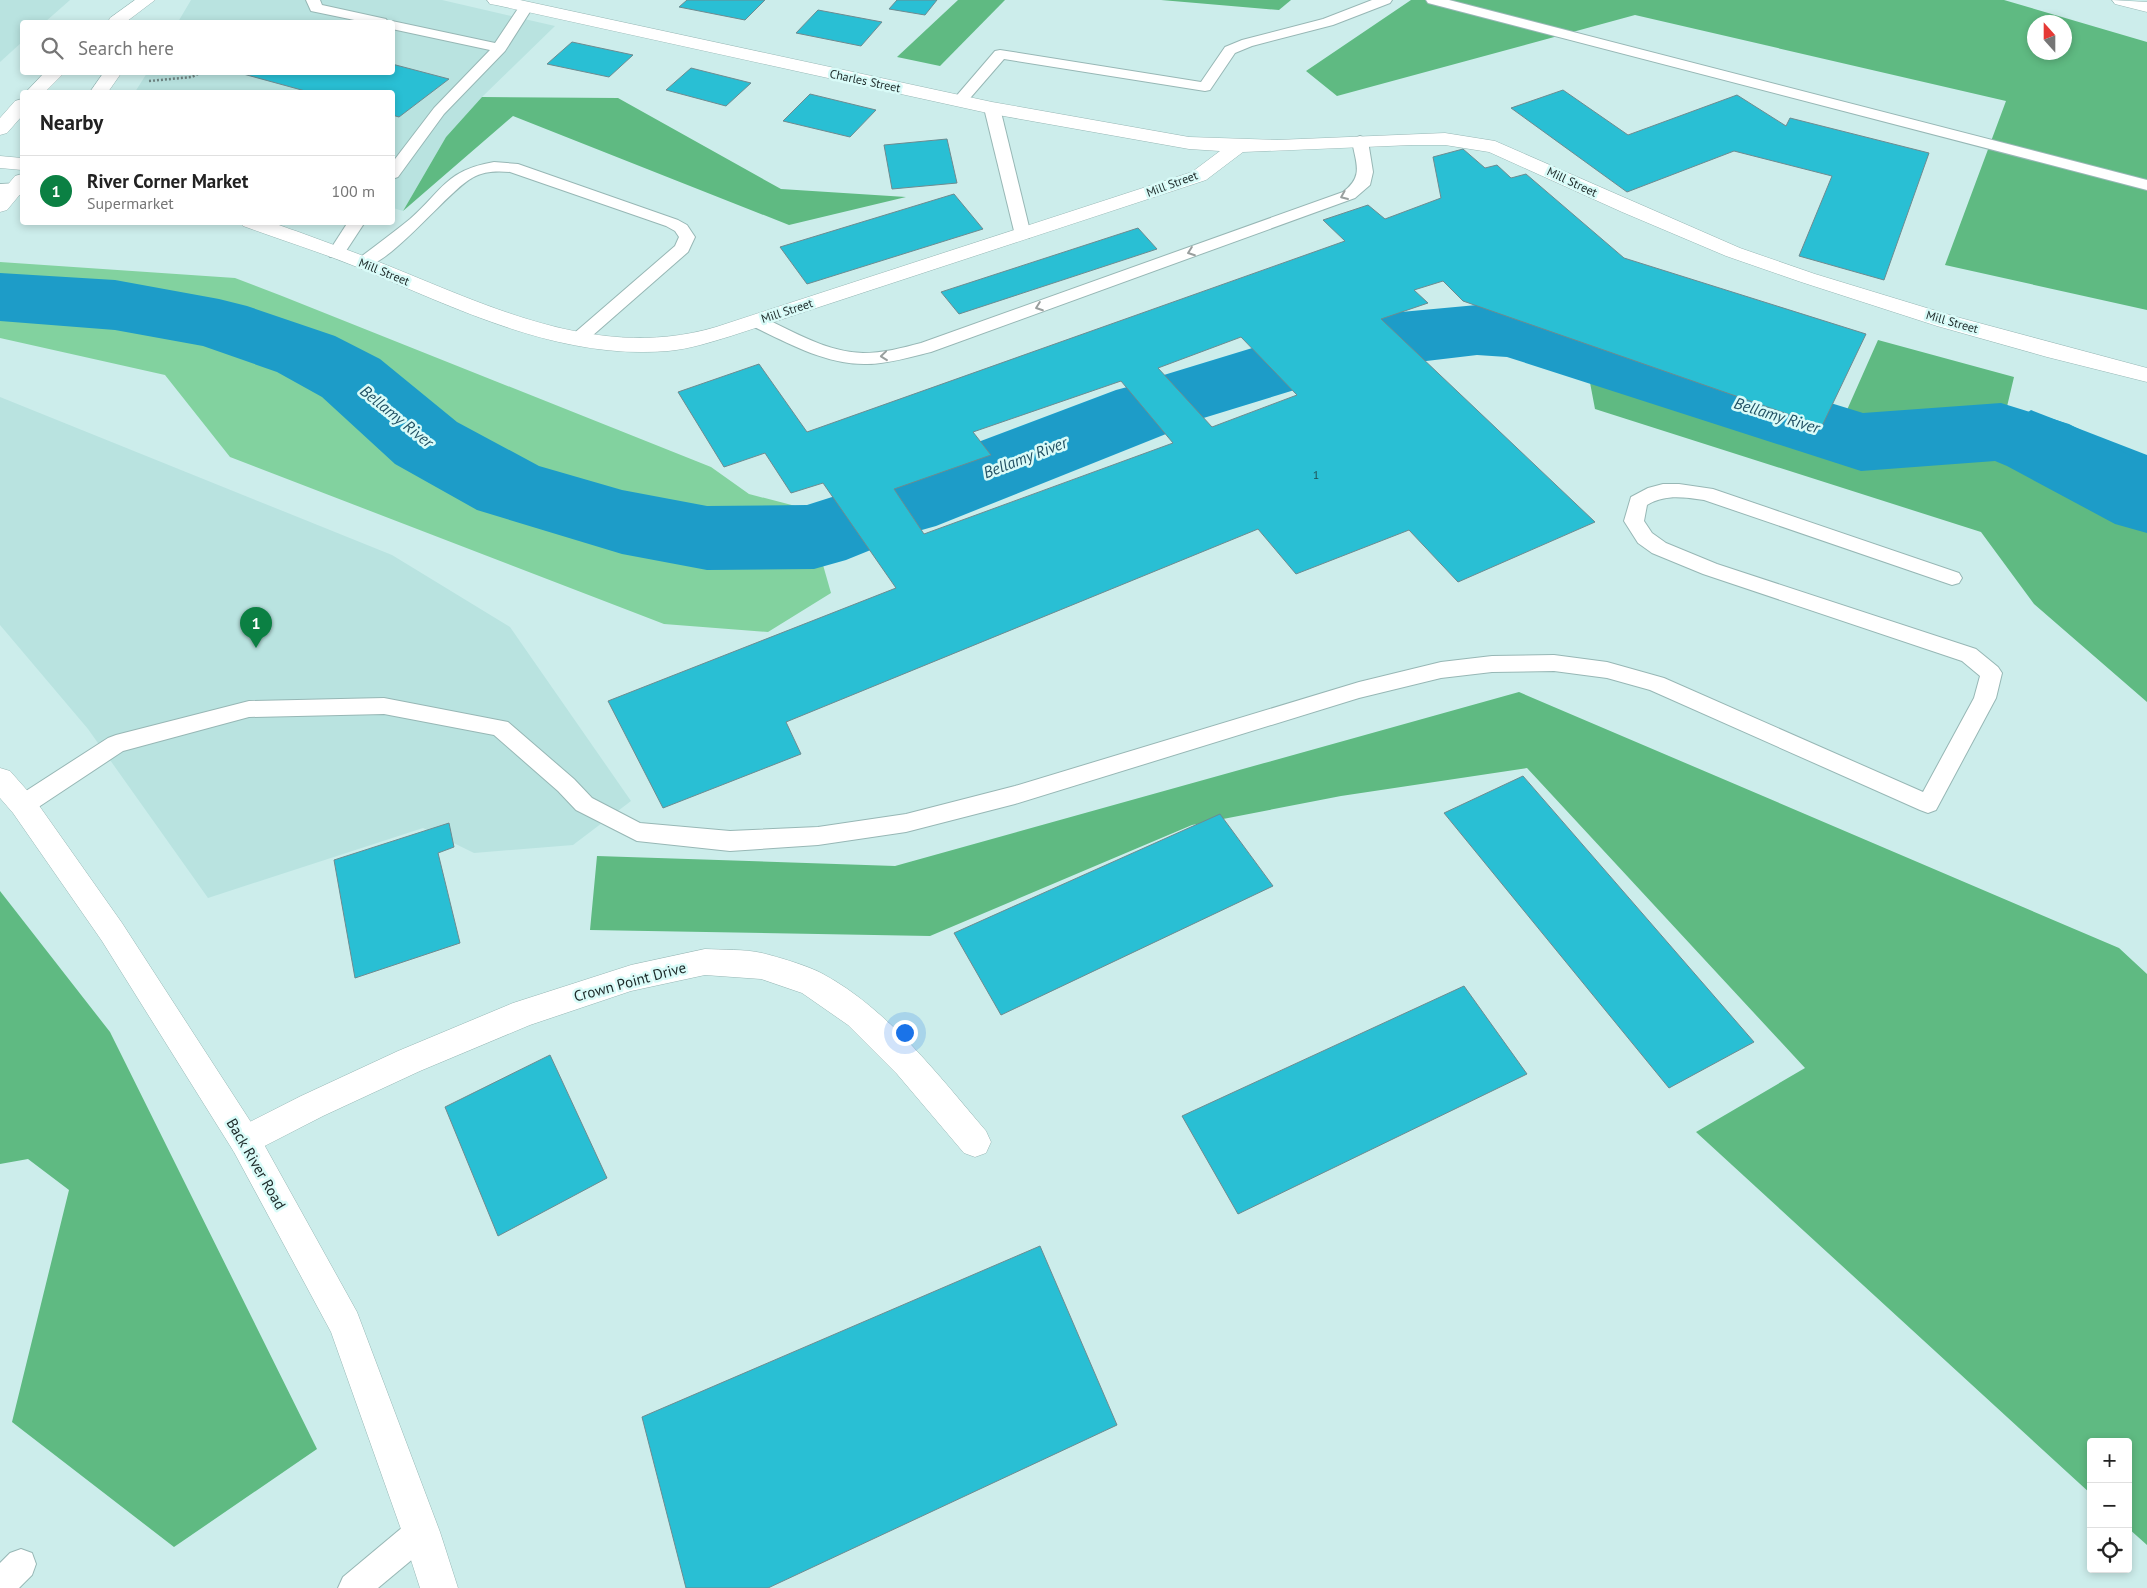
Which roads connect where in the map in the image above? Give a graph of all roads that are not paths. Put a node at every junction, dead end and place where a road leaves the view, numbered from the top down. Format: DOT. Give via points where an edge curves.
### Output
graph roads {
  1 [pos="313,0"];
  2 [pos="496,0"];
  3 [pos="1384,0"];
  4 [pos="1433,0"];
  5 [pos="2121,0"];
  6 [pos="144,2"];
  7 [pos="526,7"];
  8 [pos="2147,7"];
  9 [pos="119,20"];
  10 [pos="138,20"];
  11 [pos="372,20"];
  12 [pos="395,26"];
  13 [pos="500,48"];
  14 [pos="53,75"];
  15 [pos="111,75"];
  16 [pos="37,90"];
  17 [pos="100,90"];
  18 [pos="960,102"];
  19 [pos="20,107"];
  20 [pos="992,108"];
  21 [pos="0,129"];
  22 [pos="1360,142"];
  23 [pos="1238,146"];
  24 [pos="0,162"];
  25 [pos="20,164"];
  26 [pos="395,170"];
  27 [pos="2147,185"];
  28 [pos="15,187"];
  29 [pos="0,206"];
  30 [pos="258,225"];
  31 [pos="356,225"];
  32 [pos="1023,235"];
  33 [pos="336,253"];
  34 [pos="364,263"];
  35 [pos="756,321"];
  36 [pos="578,339"];
  37 [pos="2147,375"];
  38 [pos="1952,578"];
  39 [pos="0,779"];
  40 [pos="23,805"];
  41 [pos="245,1141"];
  42 [pos="975,1142"];
  43 [pos="420,1532"];
  44 [pos="354,1588"];
  45 [pos="439,1588"];
  1 -- 11 [label="lane" via="316,8"];
  2 -- 7 [label="main road, Charles Street"];
  3 -- 18 [label="lane" via="1328,22 1230,50 1205,87 1000,54"];
  4 -- 27 [label="lane"];
  5 -- 8 [label="main road"];
  6 -- 9 [label="main road"];
  6 -- 10 [label="main road"];
  7 -- 13 [label="lane"];
  7 -- 18 [label="main road, Charles Street"];
  12 -- 13 [label="lane"];
  13 -- 26 [label="lane" via="439,111"];
  14 -- 16 [label="main road"];
  15 -- 17 [label="main road"];
  18 -- 20 [label="main road, Charles Street"];
  19 -- 21 [label="main road"];
  20 -- 23 [label="main road, Charles Street" via="1189,143"];
  20 -- 32 [label="lane"];
  22 -- 23 [label="main road, Mill Street"];
  22 -- 35 [label="lane, one-way" via="1366,172 1362,185 1349,195 925,348 886,357 856,358 817,349"];
  22 -- 37 [label="main road, Mill Street" via="1445,138 1495,147 1629,208 1789,272 2054,352"];
  23 -- 32 [label="main road, Mill Street" via="1199,176"];
  24 -- 25 [label="main road"];
  28 -- 29 [label="main road"];
  30 -- 33 [label="main road, Mill Street"];
  31 -- 33 [label="lane"];
  32 -- 35 [label="main road, Mill Street"];
  33 -- 34 [label="main road, Mill Street"];
  34 -- 36 [label="main road, Mill Street" via="444,297 528,327"];
  34 -- 36 [label="lane" via="417,221 460,177 493,165 512,167 681,228 687,237 682,248"];
  35 -- 36 [label="main road, Mill Street" via="709,336 668,344"];
  38 -- 40 [label="lane" via="1706,494 1673,489 1650,493 1638,502 1634,521 1645,538 1659,548 1710,569 1970,655 1991,673 1985,698 1928,804 1656,684 1607,670 1554,663 1492,664 1441,670 1359,690 1015,795 906,823 818,836 730,841 636,832 584,804 500,728 384,706 249,709 116,744"];
  39 -- 40 [label="main road, Back River Road"];
  40 -- 41 [label="main road, Back River Road" via="112,932"];
  41 -- 42 [label="main road, Crown Point Drive" via="409,1061 524,1013 631,978 705,962 761,966 820,988 858,1015 880,1036"];
  41 -- 43 [label="main road, Back River Road" via="344,1324"];
  43 -- 44 [label="lane"];
  43 -- 45 [label="main road, Back River Road"];
}
